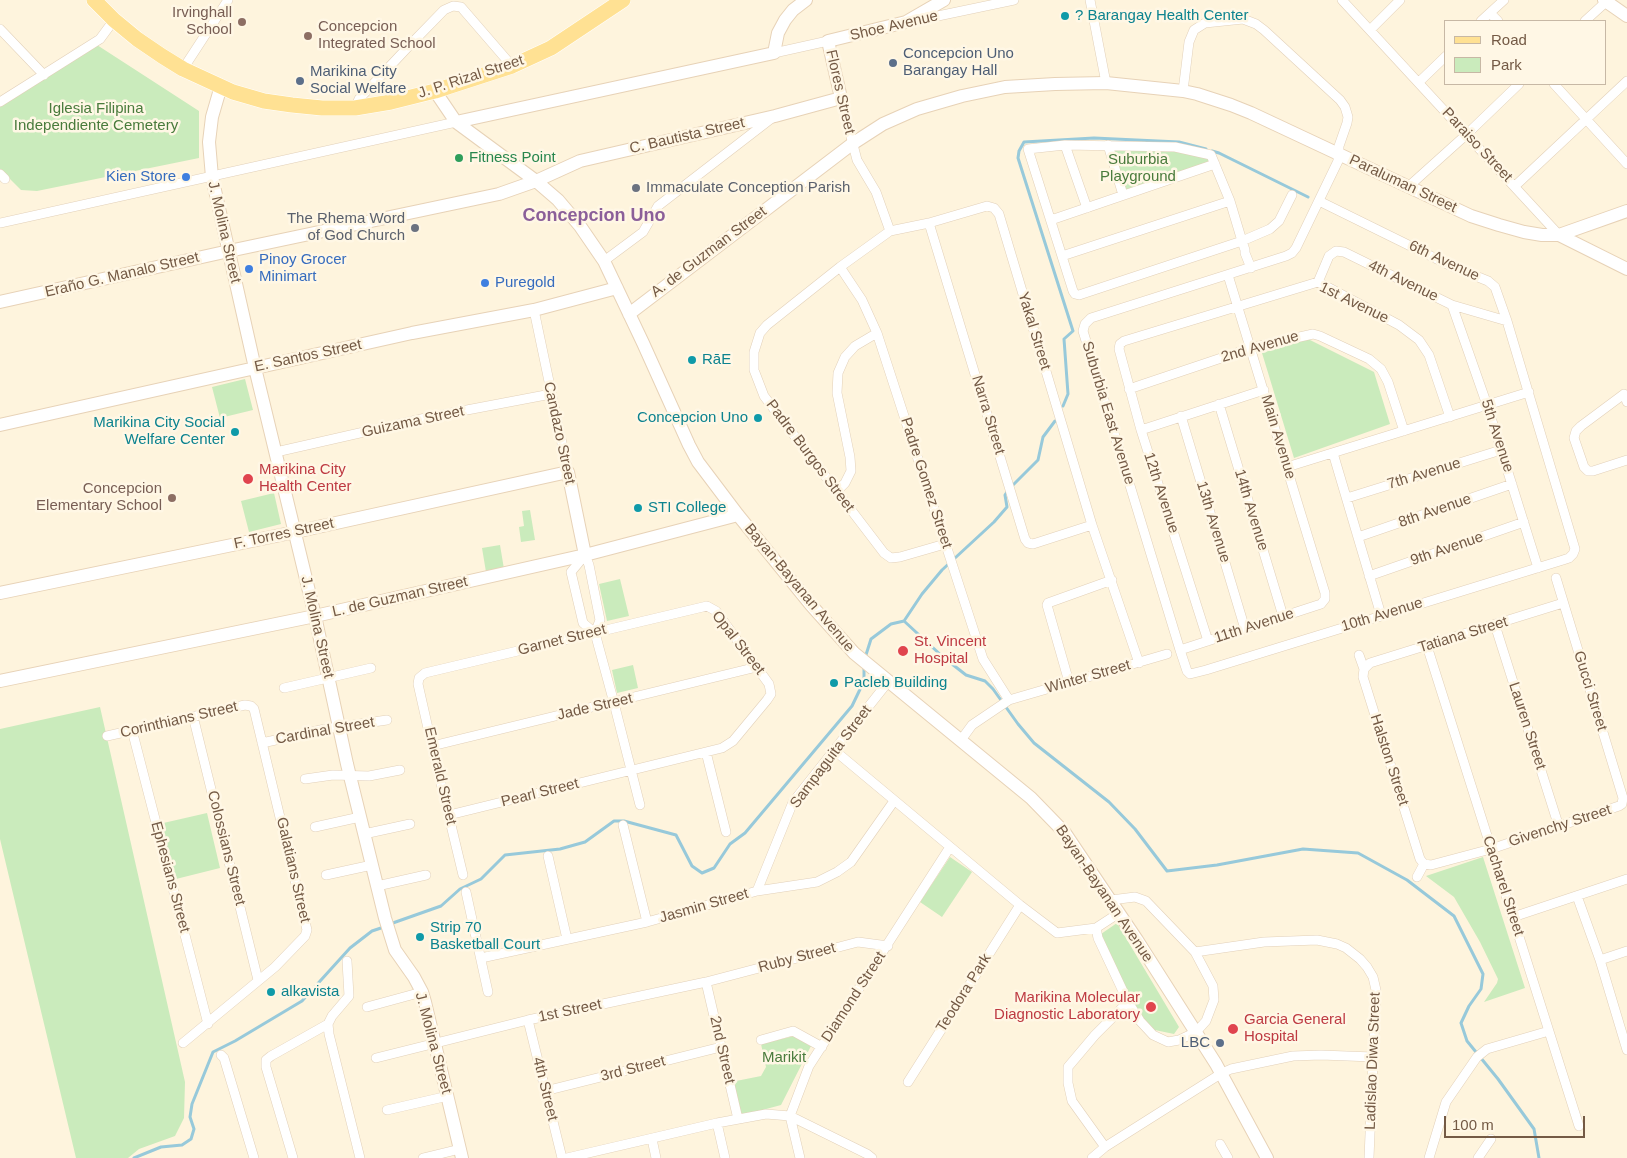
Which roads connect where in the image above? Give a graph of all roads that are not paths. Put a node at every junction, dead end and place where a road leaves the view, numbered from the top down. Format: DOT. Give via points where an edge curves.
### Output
graph roads {
  1 [pos="94,0"];
  2 [pos="228,0"];
  3 [pos="623,0"];
  4 [pos="944,0"];
  5 [pos="1014,0"];
  6 [pos="1090,0"];
  7 [pos="1342,0"];
  8 [pos="1400,0"];
  9 [pos="1504,0"];
  10 [pos="802,1"];
  11 [pos="1605,1"];
  12 [pos="1490,13"];
  13 [pos="1627,16"];
  14 [pos="114,20"];
  15 [pos="1482,20"];
  16 [pos="1497,20"];
  17 [pos="1586,20"];
  18 [pos="906,22"];
  19 [pos="0,29"];
  20 [pos="1370,30"];
  21 [pos="828,41"];
  22 [pos="774,54"];
  23 [pos="1444,58"];
  24 [pos="512,66"];
  25 [pos="183,69"];
  26 [pos="44,75"];
  27 [pos="1627,81"];
  28 [pos="1418,82"];
  29 [pos="1106,83"];
  30 [pos="1518,85"];
  31 [pos="1555,85"];
  32 [pos="221,86"];
  33 [pos="435,91"];
  34 [pos="1183,91"];
  35 [pos="841,98"];
  36 [pos="0,102"];
  37 [pos="355,108"];
  38 [pos="775,116"];
  39 [pos="1586,119"];
  40 [pos="456,122"];
  41 [pos="1467,134"];
  42 [pos="852,144"];
  43 [pos="1065,145"];
  44 [pos="1108,145"];
  45 [pos="1339,153"];
  46 [pos="1215,164"];
  47 [pos="1627,164"];
  48 [pos="212,177"];
  49 [pos="536,181"];
  50 [pos="1515,186"];
  51 [pos="1408,187"];
  52 [pos="1123,195"];
  53 [pos="1292,195"];
  54 [pos="1230,201"];
  55 [pos="1319,201"];
  56 [pos="1087,208"];
  57 [pos="1627,211"];
  58 [pos="1051,220"];
  59 [pos="0,223"];
  60 [pos="929,223"];
  61 [pos="890,231"];
  62 [pos="1559,235"];
  63 [pos="1242,241"];
  64 [pos="228,251"];
  65 [pos="1062,256"];
  66 [pos="604,261"];
  67 [pos="840,267"];
  68 [pos="1251,268"];
  69 [pos="1627,269"];
  70 [pos="1228,275"];
  71 [pos="1318,282"];
  72 [pos="617,288"];
  73 [pos="0,302"];
  74 [pos="1452,305"];
  75 [pos="1238,308"];
  76 [pos="534,310"];
  77 [pos="629,314"];
  78 [pos="1507,321"];
  79 [pos="878,333"];
  80 [pos="1120,344"];
  81 [pos="1251,348"];
  82 [pos="255,368"];
  83 [pos="1129,389"];
  84 [pos="1264,390"];
  85 [pos="1529,392"];
  86 [pos="551,394"];
  87 [pos="1627,402"];
  88 [pos="1219,404"];
  89 [pos="1487,405"];
  90 [pos="1181,416"];
  91 [pos="1450,417"];
  92 [pos="0,425"];
  93 [pos="1141,430"];
  94 [pos="1404,431"];
  95 [pos="1501,450"];
  96 [pos="276,452"];
  97 [pos="1333,453"];
  98 [pos="1627,460"];
  99 [pos="1288,467"];
  100 [pos="568,472"];
  101 [pos="1512,484"];
  102 [pos="836,492"];
  103 [pos="1346,498"];
  104 [pos="738,515"];
  105 [pos="1524,522"];
  106 [pos="1092,525"];
  107 [pos="295,532"];
  108 [pos="1358,537"];
  109 [pos="946,544"];
  110 [pos="1573,554"];
  111 [pos="585,555"];
  112 [pos="1538,568"];
  113 [pos="1369,576"];
  114 [pos="1556,578"];
  115 [pos="1112,580"];
  116 [pos="0,593"];
  117 [pos="1325,599"];
  118 [pos="1563,603"];
  119 [pos="707,606"];
  120 [pos="1381,615"];
  121 [pos="315,616"];
  122 [pos="1283,616"];
  123 [pos="1495,625"];
  124 [pos="1245,629"];
  125 [pos="595,633"];
  126 [pos="1208,641"];
  127 [pos="1427,646"];
  128 [pos="1180,650"];
  129 [pos="1167,654"];
  130 [pos="1359,655"];
  131 [pos="1139,663"];
  132 [pos="757,667"];
  133 [pos="371,668"];
  134 [pos="1364,669"];
  135 [pos="1190,674"];
  136 [pos="328,678"];
  137 [pos="420,678"];
  138 [pos="0,681"];
  139 [pos="888,682"];
  140 [pos="1069,682"];
  141 [pos="284,688"];
  142 [pos="614,702"];
  143 [pos="1004,703"];
  144 [pos="251,706"];
  145 [pos="193,716"];
  146 [pos="387,720"];
  147 [pos="340,727"];
  148 [pos="132,730"];
  149 [pos="107,736"];
  150 [pos="960,740"];
  151 [pos="262,743"];
  152 [pos="432,746"];
  153 [pos="834,750"];
  154 [pos="706,752"];
  155 [pos="400,770"];
  156 [pos="631,770"];
  157 [pos="350,775"];
  158 [pos="305,779"];
  159 [pos="894,801"];
  160 [pos="1622,804"];
  161 [pos="640,805"];
  162 [pos="449,816"];
  163 [pos="360,817"];
  164 [pos="410,824"];
  165 [pos="623,825"];
  166 [pos="315,827"];
  167 [pos="1559,827"];
  168 [pos="726,832"];
  169 [pos="364,834"];
  170 [pos="950,847"];
  171 [pos="1491,848"];
  172 [pos="548,856"];
  173 [pos="1424,864"];
  174 [pos="372,865"];
  175 [pos="326,875"];
  176 [pos="426,875"];
  177 [pos="463,875"];
  178 [pos="1417,877"];
  179 [pos="1627,879"];
  180 [pos="377,886"];
  181 [pos="757,891"];
  182 [pos="466,892"];
  183 [pos="1577,896"];
  184 [pos="1111,900"];
  185 [pos="1020,905"];
  186 [pos="1119,913"];
  187 [pos="1513,916"];
  188 [pos="647,922"];
  189 [pos="1096,928"];
  190 [pos="567,939"];
  191 [pos="888,946"];
  192 [pos="1627,951"];
  193 [pos="1195,952"];
  194 [pos="481,958"];
  195 [pos="1600,960"];
  196 [pos="347,961"];
  197 [pos="258,980"];
  198 [pos="706,982"];
  199 [pos="422,992"];
  200 [pos="488,992"];
  201 [pos="1128,1002"];
  202 [pos="367,1007"];
  203 [pos="528,1020"];
  204 [pos="208,1024"];
  205 [pos="328,1024"];
  206 [pos="1549,1031"];
  207 [pos="1196,1032"];
  208 [pos="761,1040"];
  209 [pos="183,1043"];
  210 [pos="435,1044"];
  211 [pos="721,1047"];
  212 [pos="822,1047"];
  213 [pos="1627,1050"];
  214 [pos="221,1055"];
  215 [pos="1373,1057"];
  216 [pos="376,1058"];
  217 [pos="1222,1073"];
  218 [pos="908,1082"];
  219 [pos="545,1090"];
  220 [pos="448,1096"];
  221 [pos="387,1110"];
  222 [pos="790,1116"];
  223 [pos="738,1119"];
  224 [pos="717,1123"];
  225 [pos="1579,1126"];
  226 [pos="652,1139"];
  227 [pos="1491,1139"];
  228 [pos="1220,1144"];
  229 [pos="1105,1147"];
  230 [pos="461,1154"];
  231 [pos="254,1158"];
  232 [pos="293,1158"];
  233 [pos="360,1158"];
  234 [pos="423,1158"];
  235 [pos="562,1158"];
  236 [pos="567,1158"];
  237 [pos="656,1158"];
  238 [pos="725,1158"];
  239 [pos="800,1158"];
  240 [pos="872,1158"];
  241 [pos="1092,1158"];
  242 [pos="1228,1158"];
  243 [pos="1267,1158"];
  244 [pos="1369,1158"];
  245 [pos="1429,1158"];
  246 [pos="1478,1158"];
  1 -- 14 [label="main road, J. P. Rizal Street"];
  2 -- 25 [label="street"];
  3 -- 24 [label="main road, J. P. Rizal Street" via="550,48"];
  4 -- 18 [label="street"];
  5 -- 18 [label="street, Shoe Avenue"];
  6 -- 29 [label="street"];
  7 -- 20 [label="street, Paraiso Street"];
  8 -- 20 [label="street"];
  9 -- 12 [label="street"];
  10 -- 22 [label="street" via="778,33"];
  11 -- 13 [label="street"];
  11 -- 17 [label="street"];
  12 -- 15 [label="street"];
  12 -- 16 [label="street"];
  14 -- 25 [label="main road, J. P. Rizal Street"];
  14 -- 26 [label="street" via="100,39"];
  18 -- 21 [label="street, Shoe Avenue"];
  19 -- 26 [label="street"];
  20 -- 28 [label="street, Paraiso Street"];
  21 -- 22 [label="street, Shoe Avenue"];
  21 -- 35 [label="street, Flores Street"];
  22 -- 40 [label="street"];
  23 -- 28 [label="street"];
  24 -- 33 [label="main road, J. P. Rizal Street"];
  24 -- 37 [label="street" via="461,7 453,6 444,10 408,46 359,99"];
  25 -- 32 [label="main road, J. P. Rizal Street"];
  26 -- 36 [label="street"];
  27 -- 39 [label="street"];
  28 -- 41 [label="street, Paraiso Street"];
  29 -- 34 [label="street, A. de Guzman Street"];
  29 -- 42 [label="street, A. de Guzman Street" via="1005,87 962,96 900,116"];
  30 -- 41 [label="street"];
  31 -- 39 [label="street"];
  32 -- 37 [label="main road, J. P. Rizal Street" via="273,102"];
  32 -- 48 [label="street, J. Molina Street" via="209,142"];
  33 -- 37 [label="main road, J. P. Rizal Street"];
  33 -- 40 [label="street, Bayan-Bayanan Avenue"];
  34 -- 45 [label="street, Paraluman Street" via="1232,105"];
  34 -- 45 [label="street" via="1189,42 1194,30 1205,23 1249,20 1264,30 1343,104 1348,117 1338,146"];
  35 -- 38 [label="street, C. Bautista Street"];
  35 -- 42 [label="street, Flores Street"];
  38 -- 49 [label="street, C. Bautista Street" via="580,160"];
  38 -- 66 [label="street" via="658,206 643,232"];
  39 -- 47 [label="street"];
  39 -- 50 [label="street"];
  40 -- 48 [label="street"];
  40 -- 49 [label="street, Bayan-Bayanan Avenue"];
  41 -- 50 [label="street, Paraiso Street"];
  41 -- 51 [label="street"];
  42 -- 61 [label="street, Flores Street" via="857,160 876,192"];
  42 -- 77 [label="street, A. de Guzman Street"];
  43 -- 44 [label="street"];
  43 -- 56 [label="street"];
  43 -- 58 [label="street" via="1028,149"];
  44 -- 46 [label="street" via="1175,147 1211,155"];
  44 -- 52 [label="street"];
  45 -- 51 [label="street, Paraluman Street"];
  45 -- 55 [label="street, Suburbia East Avenue"];
  46 -- 52 [label="street"];
  46 -- 54 [label="street"];
  48 -- 59 [label="street"];
  48 -- 64 [label="street, J. Molina Street"];
  49 -- 64 [label="street, Eraño G. Manalo Street" via="499,194"];
  49 -- 66 [label="street, Bayan-Bayanan Avenue" via="558,200"];
  50 -- 62 [label="street, Paraiso Street"];
  51 -- 62 [label="street, Paraluman Street" via="1485,221 1524,232"];
  52 -- 56 [label="street"];
  53 -- 63 [label="street" via="1276,225"];
  54 -- 63 [label="street"];
  54 -- 65 [label="street"];
  55 -- 68 [label="street, Suburbia East Avenue" via="1292,252"];
  55 -- 78 [label="street, 6th Avenue" via="1488,281 1495,286"];
  56 -- 58 [label="street"];
  57 -- 62 [label="street, Paraluman Street"];
  58 -- 65 [label="street"];
  60 -- 61 [label="street, Yakal Street"];
  60 -- 106 [label="street, Yakal Street" via="987,206 999,214"];
  60 -- 106 [label="street, Narra Street" via="1025,538 1033,544"];
  61 -- 67 [label="street, Padre Burgos Street"];
  62 -- 69 [label="street, Paraiso Street"];
  63 -- 65 [label="street" via="1079,295 1072,291"];
  63 -- 68 [label="street"];
  64 -- 73 [label="street, Eraño G. Manalo Street"];
  64 -- 82 [label="street, J. Molina Street"];
  66 -- 72 [label="street, Bayan-Bayanan Avenue"];
  67 -- 79 [label="street, Padre Gomez Street" via="862,300"];
  67 -- 102 [label="street, Padre Burgos Street" via="767,325 754,352 754,370 764,396"];
  68 -- 70 [label="street, Suburbia East Avenue"];
  70 -- 75 [label="street, Main Avenue"];
  70 -- 128 [label="street, Suburbia East Avenue" via="1091,318 1083,331"];
  71 -- 74 [label="street, 4th Avenue" via="1329,256 1336,251 1344,252"];
  71 -- 75 [label="street, 1st Avenue"];
  71 -- 91 [label="street, 1st Avenue" via="1399,325 1419,340 1429,355"];
  72 -- 76 [label="street, E. Santos Street"];
  72 -- 77 [label="street, Bayan-Bayanan Avenue"];
  74 -- 78 [label="street, 4th Avenue"];
  74 -- 89 [label="street, 5th Avenue"];
  75 -- 80 [label="street, 1st Avenue"];
  75 -- 81 [label="street, Main Avenue"];
  76 -- 82 [label="street, E. Santos Street"];
  76 -- 86 [label="street, Candazo Street"];
  77 -- 104 [label="street, Bayan-Bayanan Avenue" via="698,462"];
  78 -- 85 [label="street, 6th Avenue"];
  79 -- 102 [label="street" via="855,346 845,357 838,373 837,393 851,471"];
  79 -- 109 [label="street, Padre Gomez Street"];
  80 -- 83 [label="street, 12th Avenue"];
  81 -- 83 [label="street, 2nd Avenue"];
  81 -- 84 [label="street, Main Avenue"];
  81 -- 94 [label="street, 2nd Avenue" via="1313,334 1369,360 1384,375"];
  82 -- 92 [label="street, E. Santos Street"];
  82 -- 96 [label="street, J. Molina Street"];
  83 -- 93 [label="street, 12th Avenue"];
  84 -- 88 [label="street"];
  84 -- 99 [label="street, Main Avenue"];
  85 -- 89 [label="street"];
  85 -- 110 [label="street, 6th Avenue" via="1575,549"];
  86 -- 96 [label="street, Guizama Street"];
  86 -- 100 [label="street, Candazo Street"];
  87 -- 98 [label="street" via="1624,394 1581,426 1574,438 1588,470"];
  88 -- 90 [label="street"];
  88 -- 122 [label="street, 14th Avenue"];
  89 -- 91 [label="street"];
  89 -- 95 [label="street, 5th Avenue"];
  90 -- 93 [label="street"];
  90 -- 124 [label="street, 13th Avenue"];
  91 -- 94 [label="street"];
  93 -- 126 [label="street, 12th Avenue"];
  94 -- 97 [label="street"];
  95 -- 101 [label="street, 5th Avenue"];
  95 -- 103 [label="street, 7th Avenue"];
  96 -- 107 [label="street, J. Molina Street"];
  97 -- 99 [label="street"];
  97 -- 103 [label="street"];
  99 -- 117 [label="street, Main Avenue"];
  100 -- 107 [label="street, F. Torres Street"];
  100 -- 111 [label="street, Candazo Street"];
  101 -- 105 [label="street, 5th Avenue"];
  101 -- 108 [label="street, 8th Avenue"];
  102 -- 109 [label="street, Padre Burgos Street" via="891,558"];
  103 -- 108 [label="street"];
  104 -- 111 [label="street, L. de Guzman Street"];
  104 -- 139 [label="street, Bayan-Bayanan Avenue" via="854,653"];
  105 -- 112 [label="street, 5th Avenue"];
  105 -- 113 [label="street, 9th Avenue"];
  106 -- 115 [label="street, Yakal Street"];
  107 -- 116 [label="street, F. Torres Street"];
  107 -- 121 [label="street, J. Molina Street"];
  108 -- 113 [label="street"];
  109 -- 143 [label="street, Padre Gomez Street" via="983,659"];
  110 -- 112 [label="street, 10th Avenue"];
  111 -- 121 [label="street, L. de Guzman Street"];
  111 -- 125 [label="street" via="600,620"];
  111 -- 125 [label="street" via="571,572 583,623"];
  112 -- 120 [label="street, 10th Avenue"];
  113 -- 120 [label="street"];
  114 -- 118 [label="street, Gucci Street"];
  115 -- 131 [label="street, Yakal Street"];
  115 -- 140 [label="street" via="1047,605"];
  117 -- 122 [label="street, 11th Avenue" via="1321,604"];
  118 -- 123 [label="street, Tatiana Street"];
  118 -- 160 [label="street, Gucci Street" via="1623,798"];
  119 -- 125 [label="street, Garnet Street"];
  119 -- 132 [label="street, Opal Street" via="716,611"];
  120 -- 135 [label="street, 10th Avenue"];
  121 -- 136 [label="street, J. Molina Street"];
  121 -- 138 [label="street, L. de Guzman Street"];
  122 -- 124 [label="street, 11th Avenue"];
  123 -- 127 [label="street, Tatiana Street"];
  123 -- 167 [label="street, Lauren Street"];
  124 -- 126 [label="street, 11th Avenue"];
  125 -- 137 [label="street, Garnet Street" via="425,673"];
  125 -- 142 [label="street"];
  126 -- 128 [label="street, 11th Avenue"];
  127 -- 134 [label="street, Tatiana Street" via="1370,664"];
  127 -- 171 [label="street, Cacharel Street"];
  128 -- 135 [label="street, Suburbia East Avenue"];
  129 -- 131 [label="street, Winter Street"];
  130 -- 134 [label="street, Halston Street"];
  131 -- 140 [label="street, Winter Street"];
  132 -- 142 [label="street, Jade Street"];
  132 -- 154 [label="street, Opal Street" via="769,684 771,694 733,741"];
  133 -- 136 [label="street"];
  134 -- 173 [label="street, Halston Street" via="1363,677 1420,860"];
  136 -- 141 [label="street"];
  136 -- 147 [label="street, J. Molina Street"];
  137 -- 152 [label="street, Emerald Street" via="418,684"];
  139 -- 150 [label="street, Bayan-Bayanan Avenue"];
  139 -- 153 [label="street, Sampaguita Street"];
  140 -- 143 [label="street, Winter Street"];
  142 -- 152 [label="street, Jade Street"];
  142 -- 156 [label="street"];
  143 -- 150 [label="street" via="972,725"];
  144 -- 145 [label="street, Corinthians Street"];
  144 -- 151 [label="street, Galatians Street"];
  145 -- 148 [label="street, Corinthians Street"];
  145 -- 197 [label="street, Colossians Street"];
  146 -- 147 [label="street, Cardinal Street"];
  147 -- 151 [label="street, Cardinal Street"];
  147 -- 157 [label="street, J. Molina Street"];
  148 -- 149 [label="street, Corinthians Street"];
  148 -- 204 [label="street, Ephesians Street"];
  150 -- 184 [label="street, Bayan-Bayanan Avenue" via="1055,822"];
  151 -- 197 [label="street, Galatians Street" via="307,930 275,967"];
  152 -- 162 [label="street, Emerald Street"];
  153 -- 159 [label="street"];
  153 -- 181 [label="street, Sampaguita Street" via="793,802"];
  154 -- 156 [label="street, Opal Street"];
  154 -- 168 [label="street"];
  155 -- 157 [label="street" via="370,776"];
  156 -- 161 [label="street"];
  156 -- 162 [label="street, Pearl Street"];
  157 -- 158 [label="street"];
  157 -- 163 [label="street, J. Molina Street"];
  159 -- 170 [label="street"];
  159 -- 181 [label="street, Jasmin Street" via="851,862 837,872 817,882"];
  160 -- 167 [label="street, Givenchy Street"];
  162 -- 177 [label="street, Emerald Street"];
  163 -- 166 [label="street"];
  163 -- 169 [label="street, J. Molina Street"];
  164 -- 169 [label="street"];
  165 -- 188 [label="street"];
  167 -- 171 [label="street, Givenchy Street"];
  169 -- 174 [label="street, J. Molina Street"];
  170 -- 185 [label="street"];
  170 -- 191 [label="street, Diamond Street"];
  171 -- 173 [label="street, Givenchy Street" via="1431,865"];
  171 -- 187 [label="street, Cacharel Street"];
  172 -- 190 [label="street"];
  173 -- 178 [label="street"];
  174 -- 175 [label="street"];
  174 -- 180 [label="street, J. Molina Street"];
  176 -- 180 [label="street"];
  179 -- 183 [label="street"];
  180 -- 199 [label="street, J. Molina Street" via="395,950"];
  181 -- 188 [label="street, Jasmin Street"];
  182 -- 194 [label="street"];
  183 -- 187 [label="street"];
  183 -- 195 [label="street"];
  184 -- 186 [label="street, Bayan-Bayanan Avenue"];
  184 -- 193 [label="street" via="1135,897 1146,901"];
  185 -- 189 [label="street" via="1057,933"];
  185 -- 218 [label="street, Teodora Park"];
  186 -- 189 [label="street"];
  186 -- 207 [label="street, Bayan-Bayanan Avenue"];
  187 -- 206 [label="street, Cacharel Street"];
  188 -- 190 [label="street, Jasmin Street"];
  189 -- 201 [label="street"];
  190 -- 194 [label="street, Jasmin Street"];
  191 -- 198 [label="street, Ruby Street" via="858,942"];
  191 -- 212 [label="street, Diamond Street"];
  192 -- 195 [label="street"];
  193 -- 207 [label="street" via="1213,986 1214,1000 1206,1021"];
  193 -- 215 [label="street, Ladislao Diwa Street" via="1264,942 1306,940 1327,941 1346,948 1363,963 1375,983"];
  194 -- 200 [label="street"];
  195 -- 213 [label="street"];
  196 -- 205 [label="street" via="349,996"];
  197 -- 204 [label="street, Galatians Street"];
  198 -- 203 [label="street, 1st Street"];
  198 -- 211 [label="street, 2nd Street"];
  199 -- 202 [label="street"];
  199 -- 210 [label="street, J. Molina Street"];
  201 -- 207 [label="street" via="1152,1036 1168,1042"];
  201 -- 229 [label="street" via="1076,1057 1068,1071 1072,1101"];
  203 -- 210 [label="street, 1st Street"];
  203 -- 219 [label="street, 4th Street"];
  204 -- 209 [label="street, Galatians Street"];
  205 -- 232 [label="street" via="266,1060"];
  205 -- 233 [label="street"];
  206 -- 225 [label="street, Cacharel Street"];
  206 -- 245 [label="street" via="1480,1054 1446,1102"];
  207 -- 217 [label="street, Bayan-Bayanan Avenue"];
  208 -- 212 [label="street" via="794,1031"];
  210 -- 216 [label="street, 1st Street"];
  210 -- 220 [label="street, J. Molina Street"];
  211 -- 219 [label="street, 3rd Street"];
  211 -- 223 [label="street, 2nd Street"];
  212 -- 222 [label="street, Diamond Street" via="809,1066"];
  214 -- 231 [label="street"];
  215 -- 217 [label="street" via="1293,1056"];
  215 -- 244 [label="street, Ladislao Diwa Street"];
  217 -- 229 [label="street"];
  217 -- 243 [label="street, Bayan-Bayanan Avenue"];
  219 -- 235 [label="street, 4th Street"];
  220 -- 221 [label="street"];
  220 -- 230 [label="street, J. Molina Street"];
  222 -- 223 [label="street" via="766,1114"];
  222 -- 239 [label="street"];
  222 -- 240 [label="street"];
  223 -- 224 [label="street"];
  224 -- 226 [label="street"];
  224 -- 238 [label="street"];
  226 -- 236 [label="street"];
  226 -- 237 [label="street"];
  227 -- 246 [label="street"];
  228 -- 242 [label="street"];
  229 -- 241 [label="street"];
  230 -- 234 [label="street"];
}
